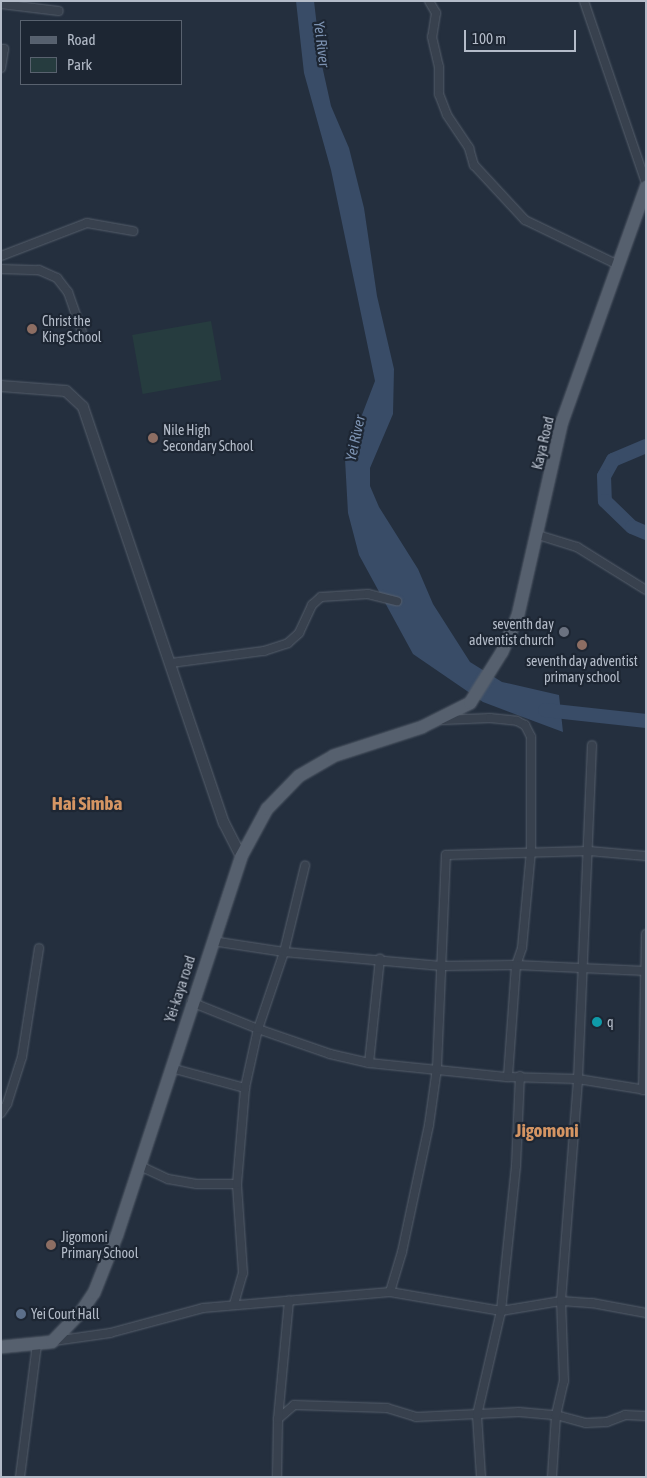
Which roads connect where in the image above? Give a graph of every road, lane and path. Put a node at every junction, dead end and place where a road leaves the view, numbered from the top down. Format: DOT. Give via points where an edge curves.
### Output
graph roads {
  1 [pos="429,1"];
  2 [pos="584,1"];
  3 [pos="1,4"];
  4 [pos="59,11"];
  5 [pos="1,49"];
  6 [pos="1,68"];
  7 [pos="646,182"];
  8 [pos="646,187"];
  9 [pos="133,231"];
  10 [pos="1,256"];
  11 [pos="616,264"];
  12 [pos="1,269"];
  13 [pos="82,332"];
  14 [pos="1,386"];
  15 [pos="538,535"];
  16 [pos="646,590"];
  17 [pos="397,601"];
  18 [pos="172,662"];
  19 [pos="470,703"];
  20 [pos="439,720"];
  21 [pos="592,745"];
  22 [pos="530,851"];
  23 [pos="589,851"];
  24 [pos="646,856"];
  25 [pos="241,858"];
  26 [pos="305,866"];
  27 [pos="646,934"];
  28 [pos="212,941"];
  29 [pos="39,948"];
  30 [pos="284,952"];
  31 [pos="380,960"];
  32 [pos="516,965"];
  33 [pos="441,966"];
  34 [pos="582,970"];
  35 [pos="645,971"];
  36 [pos="191,1002"];
  37 [pos="258,1029"];
  38 [pos="369,1063"];
  39 [pos="171,1068"];
  40 [pos="437,1068"];
  41 [pos="520,1076"];
  42 [pos="508,1077"];
  43 [pos="578,1079"];
  44 [pos="245,1088"];
  45 [pos="644,1090"];
  46 [pos="1,1112"];
  47 [pos="140,1166"];
  48 [pos="237,1184"];
  49 [pos="390,1292"];
  50 [pos="289,1301"];
  51 [pos="561,1301"];
  52 [pos="234,1304"];
  53 [pos="501,1311"];
  54 [pos="646,1313"];
  55 [pos="52,1342"];
  56 [pos="37,1344"];
  57 [pos="1,1347"];
  58 [pos="478,1415"];
  59 [pos="556,1415"];
  60 [pos="646,1416"];
  61 [pos="278,1419"];
  62 [pos="20,1477"];
  63 [pos="277,1477"];
  64 [pos="481,1477"];
  65 [pos="552,1477"];
  1 -- 11 [label="street" via="436,13 432,37 439,67 439,94 447,116 469,148 474,165 525,220"];
  2 -- 7 [label="street"];
  3 -- 4 [label="street"];
  5 -- 6 [label="street" via="4,49"];
  8 -- 11 [label="main road, Kaya Road"];
  9 -- 10 [label="street" via="87,223"];
  11 -- 15 [label="main road, Kaya Road" via="562,422"];
  12 -- 13 [label="street" via="39,270 57,278 68,292"];
  14 -- 18 [label="street" via="66,391 83,407 130,550"];
  15 -- 16 [label="street" via="577,547"];
  15 -- 19 [label="main road, Kaya Road" via="518,615 496,662"];
  17 -- 18 [label="street" via="368,594 322,597 312,605 298,633 288,643 264,651"];
  18 -- 25 [label="street" via="224,823"];
  19 -- 20 [label="main road, Yei-kaya road"];
  20 -- 22 [label="street" via="490,718 525,725 532,737"];
  20 -- 25 [label="main road, Yei-kaya road" via="333,756 299,776 262,816"];
  21 -- 23 [label="street"];
  22 -- 23 [label="street"];
  22 -- 32 [label="street" via="522,948"];
  22 -- 33 [label="street" via="446,855"];
  23 -- 24 [label="street"];
  23 -- 34 [label="street"];
  25 -- 28 [label="main road, Yei-kaya road"];
  26 -- 30 [label="street"];
  27 -- 35 [label="street"];
  28 -- 30 [label="street"];
  28 -- 36 [label="main road, Yei-kaya road"];
  29 -- 46 [label="street" via="22,1056 7,1104"];
  30 -- 31 [label="street"];
  30 -- 37 [label="street"];
  31 -- 33 [label="street"];
  31 -- 38 [label="street"];
  32 -- 33 [label="street"];
  32 -- 34 [label="street"];
  32 -- 42 [label="street"];
  33 -- 40 [label="street"];
  34 -- 35 [label="street"];
  34 -- 43 [label="street"];
  35 -- 45 [label="street"];
  36 -- 37 [label="street"];
  36 -- 39 [label="main road, Yei-kaya road"];
  37 -- 38 [label="street"];
  37 -- 44 [label="street"];
  38 -- 40 [label="street"];
  39 -- 44 [label="street"];
  39 -- 47 [label="main road, Yei-kaya road"];
  40 -- 42 [label="street"];
  40 -- 49 [label="street" via="429,1125 402,1252"];
  41 -- 42 [label="street"];
  41 -- 43 [label="street"];
  41 -- 53 [label="street" via="516,1166"];
  43 -- 45 [label="street"];
  43 -- 51 [label="street"];
  44 -- 48 [label="street"];
  47 -- 48 [label="street" via="168,1179"];
  47 -- 55 [label="main road, Yei-kaya road" via="105,1270 94,1293"];
  48 -- 52 [label="street" via="243,1273"];
  49 -- 50 [label="street"];
  49 -- 53 [label="street"];
  50 -- 52 [label="street"];
  50 -- 61 [label="street"];
  51 -- 53 [label="street"];
  51 -- 54 [label="street"];
  51 -- 59 [label="street" via="564,1381"];
  52 -- 55 [label="street" via="169,1316 110,1333"];
  53 -- 58 [label="street"];
  55 -- 56 [label="main road"];
  56 -- 57 [label="main road"];
  56 -- 62 [label="street"];
  58 -- 59 [label="street" via="519,1412"];
  58 -- 61 [label="street" via="416,1417 387,1408 294,1405"];
  58 -- 64 [label="street"];
  59 -- 60 [label="street" via="586,1423 607,1422 625,1415"];
  59 -- 65 [label="street"];
  61 -- 63 [label="street"];
}
